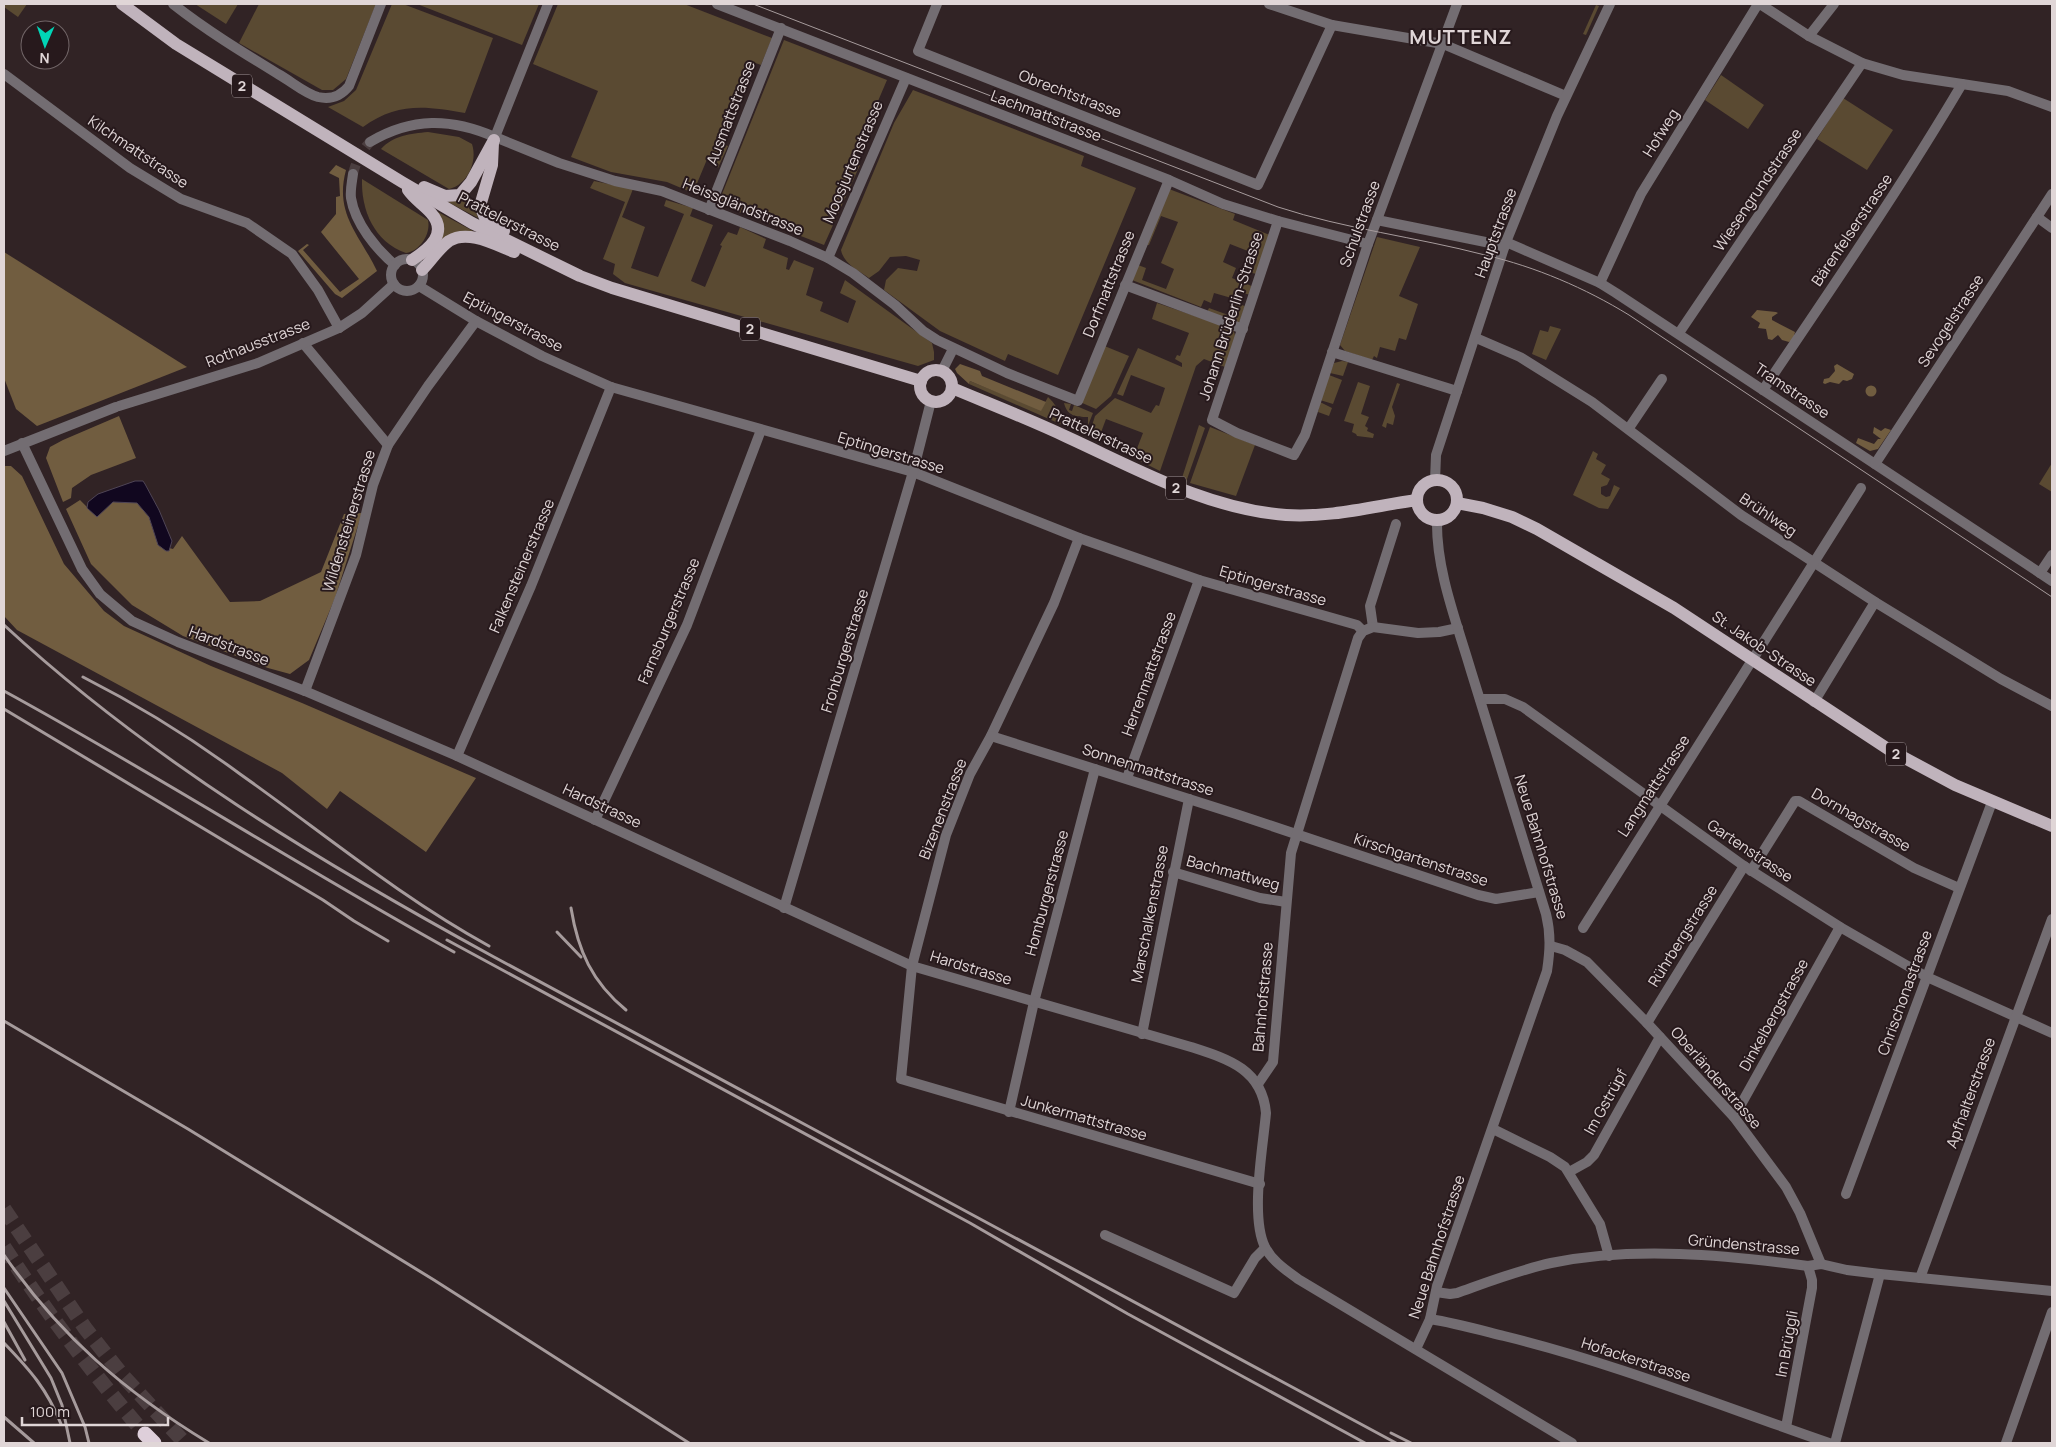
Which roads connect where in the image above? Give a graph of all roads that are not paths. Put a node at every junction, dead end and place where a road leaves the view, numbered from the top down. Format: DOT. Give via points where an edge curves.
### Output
graph roads {
  1 [pos="122,4"];
  2 [pos="173,4"];
  3 [pos="382,4"];
  4 [pos="548,4"];
  5 [pos="717,4"];
  6 [pos="937,4"];
  7 [pos="1269,4"];
  8 [pos="1457,4"];
  9 [pos="1610,4"];
  10 [pos="1759,4"];
  11 [pos="1834,4"];
  12 [pos="1332,25"];
  13 [pos="781,28"];
  14 [pos="1809,36"];
  15 [pos="1444,44"];
  16 [pos="1862,63"];
  17 [pos="4,74"];
  18 [pos="906,78"];
  19 [pos="1962,84"];
  20 [pos="1566,96"];
  21 [pos="2052,107"];
  22 [pos="494,140"];
  23 [pos="370,142"];
  24 [pos="353,174"];
  25 [pos="1169,180"];
  26 [pos="402,182"];
  27 [pos="2052,194"];
  28 [pos="710,210"];
  29 [pos="2037,217"];
  30 [pos="1377,220"];
  31 [pos="1278,221"];
  32 [pos="2052,228"];
  33 [pos="1368,244"];
  34 [pos="1505,244"];
  35 [pos="828,258"];
  36 [pos="412,260"];
  37 [pos="395,265"];
  38 [pos="422,270"];
  39 [pos="580,276"];
  40 [pos="1600,283"];
  41 [pos="394,284"];
  42 [pos="1125,285"];
  43 [pos="419,286"];
  44 [pos="476,321"];
  45 [pos="339,328"];
  46 [pos="1243,329"];
  47 [pos="1679,333"];
  48 [pos="1476,338"];
  49 [pos="304,343"];
  50 [pos="953,349"];
  51 [pos="1332,352"];
  52 [pos="942,371"];
  53 [pos="1662,379"];
  54 [pos="921,381"];
  55 [pos="611,387"];
  56 [pos="952,388"];
  57 [pos="1457,390"];
  58 [pos="1763,390"];
  59 [pos="932,401"];
  60 [pos="1078,401"];
  61 [pos="1629,428"];
  62 [pos="761,430"];
  63 [pos="22,443"];
  64 [pos="388,445"];
  65 [pos="4,451"];
  66 [pos="1294,455"];
  67 [pos="1875,464"];
  68 [pos="914,472"];
  69 [pos="1435,481"];
  70 [pos="1862,488"];
  71 [pos="1417,500"];
  72 [pos="1457,503"];
  73 [pos="1437,520"];
  74 [pos="1396,524"];
  75 [pos="1078,538"];
  76 [pos="2052,555"];
  77 [pos="1814,563"];
  78 [pos="2040,573"];
  79 [pos="1198,580"];
  80 [pos="2052,582"];
  81 [pos="1875,602"];
  82 [pos="1458,628"];
  83 [pos="1368,629"];
  84 [pos="1753,660"];
  85 [pos="305,691"];
  86 [pos="1480,699"];
  87 [pos="1814,702"];
  88 [pos="2052,706"];
  89 [pos="991,736"];
  90 [pos="457,756"];
  91 [pos="1095,769"];
  92 [pos="1127,778"];
  93 [pos="1189,799"];
  94 [pos="1992,802"];
  95 [pos="1659,805"];
  96 [pos="595,820"];
  97 [pos="2052,826"];
  98 [pos="1296,835"];
  99 [pos="1748,869"];
  100 [pos="1173,872"];
  101 [pos="1959,888"];
  102 [pos="1539,892"];
  103 [pos="1286,902"];
  104 [pos="784,908"];
  105 [pos="2052,919"];
  106 [pos="1840,927"];
  107 [pos="1582,928"];
  108 [pos="1551,946"];
  109 [pos="912,966"];
  110 [pos="1927,977"];
  111 [pos="1034,1002"];
  112 [pos="2015,1018"];
  113 [pos="1647,1022"];
  114 [pos="2052,1033"];
  115 [pos="1142,1034"];
  116 [pos="1660,1037"];
  117 [pos="901,1079"];
  118 [pos="1258,1084"];
  119 [pos="1009,1112"];
  120 [pos="1734,1117"];
  121 [pos="1493,1129"];
  122 [pos="1568,1172"];
  123 [pos="1260,1184"];
  124 [pos="1846,1194"];
  125 [pos="1105,1235"];
  126 [pos="1265,1248"];
  127 [pos="1609,1256"];
  128 [pos="1821,1264"];
  129 [pos="1808,1266"];
  130 [pos="1880,1274"];
  131 [pos="1920,1278"];
  132 [pos="2052,1291"];
  133 [pos="1436,1292"];
  134 [pos="2052,1312"];
  135 [pos="1430,1319"];
  136 [pos="1416,1349"];
  137 [pos="1786,1427"];
  138 [pos="1572,1443"];
  139 [pos="1829,1443"];
  140 [pos="1835,1443"];
  141 [pos="2006,1443"];
  1 -- 26 [label="main road, Prattelerstrasse / 2" via="176,44"];
  2 -- 3 [label="street" via="308,92 327,98 343,93 349,86"];
  4 -- 22 [label="street"];
  5 -- 13 [label="street, Lachmattstrasse"];
  6 -- 12 [label="street, Obrechtstrasse" via="918,51 1258,185"];
  7 -- 12 [label="street"];
  8 -- 15 [label="street, Schulstrasse"];
  9 -- 20 [label="street, Hauptstrasse"];
  10 -- 14 [label="street"];
  10 -- 40 [label="street, Hofweg" via="1641,194"];
  11 -- 14 [label="street"];
  12 -- 15 [label="street"];
  13 -- 18 [label="street, Lachmattstrasse"];
  13 -- 28 [label="street, Ausmattstrasse"];
  14 -- 16 [label="street"];
  15 -- 20 [label="street"];
  15 -- 30 [label="street, Schulstrasse"];
  16 -- 19 [label="street" via="1904,75"];
  16 -- 47 [label="street, Wiesengrundstrasse"];
  17 -- 45 [label="street, Kilchmattstrasse" via="130,168 181,199 247,223 292,254 306,270"];
  18 -- 25 [label="street, Lachmattstrasse"];
  18 -- 35 [label="street, Moosjurtenstrasse"];
  19 -- 21 [label="street" via="2008,90"];
  19 -- 58 [label="street, Bärenfelserstrasse" via="1868,236"];
  20 -- 34 [label="street, Hauptstrasse"];
  22 -- 23 [label="street, Heissgländstrasse" via="481,131 428,122 394,129"];
  22 -- 26 [label="main road" via="471,182 460,195 445,196"];
  22 -- 28 [label="street, Heissgländstrasse" via="615,181 662,191"];
  22 -- 39 [label="main road" via="492,165 480,202 485,218"];
  24 -- 37 [label="street" via="351,198 360,220 381,253"];
  25 -- 31 [label="street, Lachmattstrasse" via="1223,204"];
  25 -- 42 [label="street, Dorfmattstrasse"];
  26 -- 36 [label="main road" via="438,222 436,239"];
  26 -- 39 [label="main road, Prattelerstrasse / 2" via="472,223"];
  27 -- 29 [label="street, Sevogelstrasse"];
  28 -- 35 [label="street, Heissgländstrasse"];
  29 -- 32 [label="street"];
  29 -- 67 [label="street, Sevogelstrasse"];
  30 -- 33 [label="street, Schulstrasse"];
  30 -- 34 [label="street, Tramstrasse"];
  31 -- 33 [label="street, Lachmattstrasse"];
  31 -- 46 [label="street, Johann Brüderlin-Strasse"];
  33 -- 51 [label="street, Schulstrasse"];
  34 -- 40 [label="street, Tramstrasse"];
  34 -- 48 [label="street, Hauptstrasse"];
  35 -- 50 [label="street, Heissgländstrasse" via="895,305 923,331"];
  36 -- 37 [label="street" via="403,260"];
  36 -- 38 [label="street"];
  37 -- 41 [label="street" via="391,274"];
  38 -- 39 [label="main road" via="449,241 467,237"];
  38 -- 43 [label="street"];
  39 -- 54 [label="main road, Prattelerstrasse / 2"];
  40 -- 47 [label="street, Tramstrasse"];
  41 -- 43 [label="street" via="406,291"];
  41 -- 45 [label="street, Rothausstrasse" via="362,313"];
  42 -- 46 [label="street"];
  42 -- 60 [label="street, Dorfmattstrasse"];
  43 -- 44 [label="street, Eptingerstrasse"];
  44 -- 55 [label="street, Eptingerstrasse"];
  44 -- 64 [label="street, Wildensteinerstrasse"];
  45 -- 49 [label="street, Rothausstrasse"];
  46 -- 66 [label="street, Johann Brüderlin-Strasse" via="1212,420"];
  47 -- 58 [label="street, Tramstrasse"];
  48 -- 57 [label="street, Hauptstrasse"];
  48 -- 61 [label="street, Brühlweg" via="1528,362"];
  49 -- 63 [label="street, Rothausstrasse" via="258,363 117,407"];
  49 -- 64 [label="street"];
  50 -- 52 [label="street"];
  50 -- 60 [label="street, Heissgländstrasse"];
  51 -- 57 [label="street"];
  51 -- 66 [label="street, Schulstrasse" via="1305,435"];
  52 -- 54 [label="main road" via="927,373"];
  52 -- 56 [label="main road" via="950,378"];
  53 -- 61 [label="street"];
  54 -- 59 [label="main road" via="924,395"];
  55 -- 62 [label="street, Eptingerstrasse"];
  55 -- 90 [label="street, Falkensteinerstrasse" via="531,586"];
  56 -- 59 [label="main road" via="945,400"];
  56 -- 71 [label="main road, Prattelerstrasse / 2" via="1174,487 1211,500 1285,515 1323,516"];
  57 -- 69 [label="street, Hauptstrasse" via="1436,454"];
  58 -- 67 [label="street, Tramstrasse"];
  59 -- 68 [label="street, Frohburgerstrasse"];
  61 -- 77 [label="street, Brühlweg" via="1736,512"];
  62 -- 68 [label="street, Eptingerstrasse"];
  62 -- 96 [label="street, Farnsburgerstrasse" via="687,625"];
  63 -- 65 [label="street, Rothausstrasse"];
  63 -- 85 [label="street, Hardstrasse" via="82,570 100,594 139,625"];
  64 -- 85 [label="street, Wildensteinerstrasse" via="373,485 356,555"];
  67 -- 78 [label="street, Tramstrasse"];
  68 -- 75 [label="street, Eptingerstrasse"];
  68 -- 104 [label="street, Frohburgerstrasse"];
  69 -- 71 [label="main road" via="1425,485"];
  69 -- 72 [label="main road" via="1451,487"];
  70 -- 77 [label="street"];
  71 -- 73 [label="main road" via="1425,516"];
  72 -- 73 [label="main road" via="1452,513"];
  72 -- 84 [label="main road, St. Jakob-Strasse / 2" via="1512,517 1537,529 1674,608"];
  73 -- 82 [label="street, Neue Bahnhofstrasse" via="1444,574"];
  74 -- 83 [label="street, Bahnhofstrasse" via="1370,606"];
  75 -- 79 [label="street, Eptingerstrasse"];
  75 -- 89 [label="street, Bizenenstrasse" via="1054,603"];
  76 -- 78 [label="street"];
  77 -- 81 [label="street, Brühlweg"];
  77 -- 84 [label="street"];
  78 -- 80 [label="street, Tramstrasse"];
  79 -- 83 [label="street, Eptingerstrasse"];
  79 -- 92 [label="street, Herrenmattstrasse"];
  81 -- 87 [label="street"];
  81 -- 88 [label="street, Brühlweg" via="2001,679"];
  82 -- 83 [label="street" via="1418,633"];
  82 -- 86 [label="street, Neue Bahnhofstrasse"];
  83 -- 98 [label="street, Bahnhofstrasse" via="1358,638"];
  84 -- 87 [label="main road, St. Jakob-Strasse / 2"];
  84 -- 95 [label="street, Langmattstrasse"];
  85 -- 90 [label="street, Hardstrasse"];
  86 -- 95 [label="street, Gartenstrasse" via="1505,699 1523,707"];
  86 -- 102 [label="street, Neue Bahnhofstrasse"];
  87 -- 94 [label="main road, St. Jakob-Strasse / 2" via="1924,770"];
  89 -- 91 [label="street, Sonnenmattstrasse"];
  89 -- 109 [label="street, Bizenenstrasse" via="970,774 946,834"];
  90 -- 96 [label="street, Hardstrasse"];
  91 -- 92 [label="street, Sonnenmattstrasse"];
  91 -- 111 [label="street, Homburgerstrasse"];
  92 -- 93 [label="street, Sonnenmattstrasse"];
  93 -- 98 [label="street, Sonnenmattstrasse"];
  93 -- 100 [label="street, Marschalkenstrasse"];
  94 -- 97 [label="main road, St. Jakob-Strasse / 2"];
  94 -- 101 [label="street, Chrischonastrasse"];
  95 -- 99 [label="street, Gartenstrasse"];
  95 -- 107 [label="street, Langmattstrasse"];
  96 -- 104 [label="street, Hardstrasse"];
  98 -- 102 [label="street, Kirschgartenstrasse" via="1478,895 1496,899"];
  98 -- 103 [label="street, Bahnhofstrasse"];
  99 -- 101 [label="street, Dornhagstrasse" via="1794,801 1799,801 1914,868"];
  99 -- 106 [label="street, Gartenstrasse"];
  99 -- 113 [label="street, Rührbergstrasse"];
  100 -- 103 [label="street, Bachmattweg" via="1260,898"];
  100 -- 115 [label="street, Marschalkenstrasse"];
  101 -- 110 [label="street, Chrischonastrasse"];
  102 -- 108 [label="street, Neue Bahnhofstrasse" via="1550,928"];
  103 -- 118 [label="street, Bahnhofstrasse" via="1273,1062"];
  104 -- 109 [label="street, Hardstrasse"];
  105 -- 112 [label="street, Apfhalterstrasse"];
  106 -- 110 [label="street, Gartenstrasse"];
  106 -- 120 [label="street, Dinkelbergstrasse"];
  108 -- 113 [label="street, Oberländerstrasse" via="1587,962"];
  108 -- 121 [label="street, Neue Bahnhofstrasse" via="1548,971"];
  109 -- 111 [label="street, Hardstrasse"];
  109 -- 117 [label="street, Bizenenstrasse"];
  110 -- 112 [label="street, Gartenstrasse"];
  110 -- 124 [label="street, Chrischonastrasse"];
  111 -- 115 [label="street, Hardstrasse"];
  111 -- 119 [label="street, Homburgerstrasse"];
  112 -- 114 [label="street, Gartenstrasse"];
  112 -- 131 [label="street, Apfhalterstrasse"];
  113 -- 116 [label="street, Oberländerstrasse"];
  115 -- 118 [label="street, Hardstrasse" via="1220,1056 1236,1064"];
  116 -- 120 [label="street, Oberländerstrasse"];
  116 -- 122 [label="street, Im Gstrüpf" via="1594,1155"];
  117 -- 119 [label="street, Junkermattstrasse"];
  118 -- 123 [label="street" via="1265,1099 1266,1113"];
  119 -- 123 [label="street, Junkermattstrasse"];
  120 -- 128 [label="street, Oberländerstrasse" via="1786,1187"];
  121 -- 122 [label="street" via="1560,1162"];
  121 -- 133 [label="street, Neue Bahnhofstrasse"];
  122 -- 127 [label="street" via="1600,1224"];
  123 -- 126 [label="street" via="1259,1226"];
  125 -- 126 [label="street" via="1234,1293 1255,1258"];
  126 -- 136 [label="street" via="1274,1261 1298,1279"];
  127 -- 129 [label="street, Gründenstrasse" via="1690,1254"];
  127 -- 133 [label="street, Gründenstrasse" via="1529,1268 1457,1293"];
  128 -- 129 [label="street, Gründenstrasse"];
  128 -- 130 [label="street, Gründenstrasse"];
  129 -- 137 [label="street, Im Brüggli" via="1812,1288"];
  130 -- 131 [label="street, Gründenstrasse"];
  130 -- 140 [label="street"];
  131 -- 132 [label="street, Gründenstrasse"];
  133 -- 135 [label="street, Neue Bahnhofstrasse"];
  134 -- 141 [label="street"];
  135 -- 136 [label="street, Neue Bahnhofstrasse"];
  135 -- 137 [label="street, Hofackerstrasse" via="1539,1344"];
  136 -- 138 [label="street"];
  137 -- 139 [label="street, Hofackerstrasse"];
}
